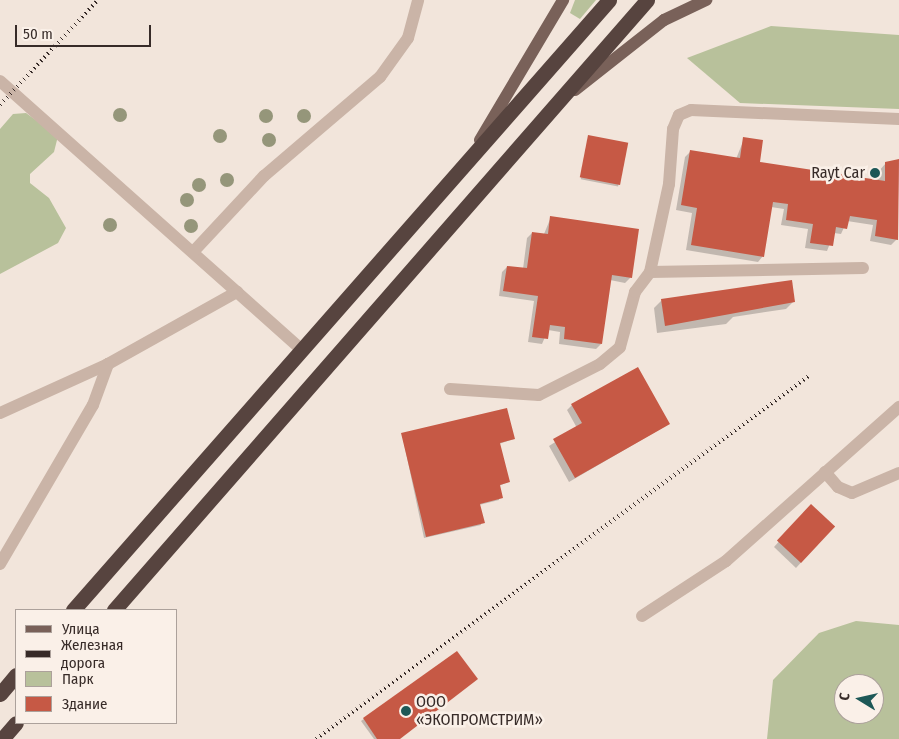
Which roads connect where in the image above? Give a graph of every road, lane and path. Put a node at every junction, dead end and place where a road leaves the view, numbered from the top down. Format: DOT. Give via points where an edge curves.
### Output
graph roads {
  1 [pos="418,0"];
  2 [pos="563,0"];
  3 [pos="609,0"];
  4 [pos="647,0"];
  5 [pos="706,0"];
  6 [pos="0,80"];
  7 [pos="559,102"];
  8 [pos="899,119"];
  9 [pos="459,173"];
  10 [pos="194,251"];
  11 [pos="862,268"];
  12 [pos="650,272"];
  13 [pos="237,292"];
  14 [pos="302,350"];
  15 [pos="108,364"];
  16 [pos="450,389"];
  17 [pos="899,407"];
  18 [pos="0,414"];
  19 [pos="825,472"];
  20 [pos="899,473"];
  21 [pos="0,564"];
  22 [pos="74,609"];
  23 [pos="115,609"];
  24 [pos="642,616"];
  25 [pos="15,676"];
  26 [pos="0,694"];
  27 [pos="15,724"];
  28 [pos="2,739"];
  1 -- 10 [label="lane" via="408,38 380,77 264,176"];
  2 -- 9 [label="main road"];
  3 -- 9 [label="highway"];
  4 -- 7 [label="highway"];
  5 -- 7 [label="main road" via="664,20"];
  6 -- 10 [label="lane"];
  7 -- 23 [label="highway"];
  8 -- 12 [label="lane" via="691,110 679,115 661,236"];
  9 -- 14 [label="highway"];
  10 -- 13 [label="lane"];
  11 -- 12 [label="lane"];
  12 -- 16 [label="lane" via="634,292 620,347 600,364 539,396"];
  13 -- 14 [label="lane"];
  13 -- 15 [label="lane"];
  14 -- 22 [label="highway"];
  15 -- 18 [label="lane"];
  15 -- 21 [label="lane" via="93,405"];
  17 -- 19 [label="lane"];
  19 -- 20 [label="lane" via="838,487 852,493"];
  19 -- 24 [label="lane" via="726,561"];
  25 -- 26 [label="highway"];
  27 -- 28 [label="highway"];
}
